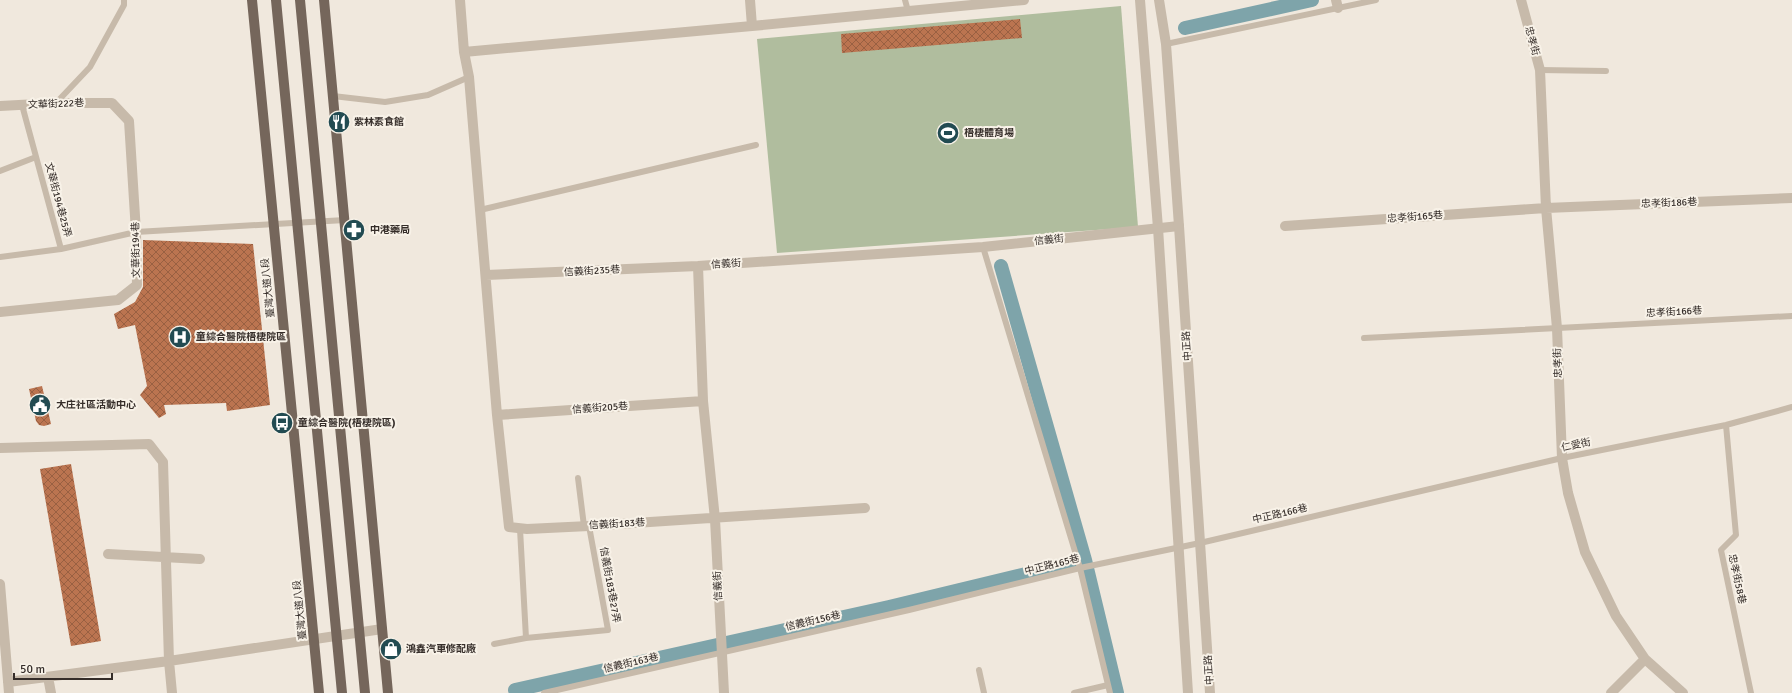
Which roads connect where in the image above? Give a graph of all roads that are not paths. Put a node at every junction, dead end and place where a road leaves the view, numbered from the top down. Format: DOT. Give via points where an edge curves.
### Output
graph roads {
  1 [pos="124,0"];
  2 [pos="252,0"];
  3 [pos="276,0"];
  4 [pos="300,0"];
  5 [pos="324,0"];
  6 [pos="460,0"];
  7 [pos="750,0"];
  8 [pos="905,0"];
  9 [pos="1024,0"];
  10 [pos="1140,0"];
  11 [pos="1159,0"];
  12 [pos="1376,0"];
  13 [pos="1521,0"];
  14 [pos="1337,4"];
  15 [pos="908,11"];
  16 [pos="752,26"];
  17 [pos="1166,44"];
  18 [pos="464,52"];
  19 [pos="1540,70"];
  20 [pos="1606,71"];
  21 [pos="469,77"];
  22 [pos="333,96"];
  23 [pos="56,103"];
  24 [pos="112,103"];
  25 [pos="22,105"];
  26 [pos="0,106"];
  27 [pos="756,145"];
  28 [pos="36,157"];
  29 [pos="0,171"];
  30 [pos="1792,198"];
  31 [pos="1546,208"];
  32 [pos="480,210"];
  33 [pos="344,220"];
  34 [pos="321,221"];
  35 [pos="297,222"];
  36 [pos="274,223"];
  37 [pos="1179,226"];
  38 [pos="1285,226"];
  39 [pos="1158,228"];
  40 [pos="136,232"];
  41 [pos="983,247"];
  42 [pos="61,249"];
  43 [pos="0,257"];
  44 [pos="698,266"];
  45 [pos="486,275"];
  46 [pos="0,312"];
  47 [pos="1792,316"];
  48 [pos="1557,328"];
  49 [pos="1364,338"];
  50 [pos="703,401"];
  51 [pos="1792,407"];
  52 [pos="497,415"];
  53 [pos="1726,425"];
  54 [pos="0,448"];
  55 [pos="1562,458"];
  56 [pos="578,478"];
  57 [pos="1364,505"];
  58 [pos="865,508"];
  59 [pos="715,519"];
  60 [pos="586,526"];
  61 [pos="520,528"];
  62 [pos="1200,543"];
  63 [pos="1179,547"];
  64 [pos="108,554"];
  65 [pos="166,558"];
  66 [pos="200,559"];
  67 [pos="1080,568"];
  68 [pos="0,584"];
  69 [pos="909,610"];
  70 [pos="382,629"];
  71 [pos="359,632"];
  72 [pos="337,635"];
  73 [pos="315,638"];
  74 [pos="526,638"];
  75 [pos="494,644"];
  76 [pos="722,652"];
  77 [pos="1645,659"];
  78 [pos="169,661"];
  79 [pos="979,670"];
  80 [pos="48,677"];
  81 [pos="8,682"];
  82 [pos="1108,685"];
  83 [pos="9,693"];
  84 [pos="51,693"];
  85 [pos="172,693"];
  86 [pos="319,693"];
  87 [pos="342,693"];
  88 [pos="365,693"];
  89 [pos="388,693"];
  90 [pos="544,693"];
  91 [pos="724,693"];
  92 [pos="984,693"];
  93 [pos="1074,693"];
  94 [pos="1110,693"];
  95 [pos="1188,693"];
  96 [pos="1210,693"];
  97 [pos="1611,693"];
  98 [pos="1683,693"];
  99 [pos="1751,693"];
  1 -- 23 [label="lane" via="124,5 90,67"];
  2 -- 36 [label="main road, 臺灣大道八段"];
  3 -- 35 [label="main road"];
  4 -- 34 [label="main road"];
  5 -- 22 [label="main road"];
  6 -- 18 [label="street"];
  7 -- 16 [label="street"];
  8 -- 15 [label="lane"];
  9 -- 15 [label="street"];
  10 -- 39 [label="street"];
  11 -- 17 [label="street, 中正路"];
  12 -- 14 [label="lane"];
  13 -- 19 [label="street, 忠孝街"];
  14 -- 17 [label="lane"];
  15 -- 16 [label="street"];
  16 -- 18 [label="street"];
  17 -- 37 [label="street, 中正路"];
  18 -- 21 [label="street"];
  19 -- 20 [label="lane"];
  19 -- 31 [label="street, 忠孝街"];
  21 -- 22 [label="lane" via="428,95 385,102"];
  21 -- 32 [label="street"];
  22 -- 33 [label="main road"];
  23 -- 24 [label="street, 文華街222巷"];
  23 -- 25 [label="street, 文華街222巷"];
  24 -- 40 [label="street, 文華街194巷" via="129,121"];
  25 -- 26 [label="street, 文華街222巷"];
  25 -- 28 [label="lane, 文華街194巷25弄"];
  27 -- 32 [label="lane"];
  28 -- 29 [label="lane"];
  28 -- 42 [label="lane, 文華街194巷25弄"];
  30 -- 31 [label="street, 忠孝街186巷"];
  31 -- 38 [label="street, 忠孝街165巷"];
  31 -- 48 [label="street, 忠孝街"];
  32 -- 45 [label="street"];
  33 -- 34 [label="lane, 文華街194巷25弄"];
  33 -- 70 [label="main road"];
  34 -- 35 [label="lane, 文華街194巷25弄"];
  34 -- 71 [label="main road"];
  35 -- 36 [label="lane, 文華街194巷25弄"];
  35 -- 72 [label="main road"];
  36 -- 40 [label="lane, 文華街194巷25弄"];
  36 -- 73 [label="main road, 臺灣大道八段"];
  37 -- 39 [label="street, 信義街"];
  37 -- 62 [label="street, 中正路"];
  39 -- 41 [label="street, 信義街"];
  39 -- 63 [label="street"];
  40 -- 42 [label="lane, 文華街194巷25弄"];
  40 -- 46 [label="street, 文華街194巷" via="137,285 118,300"];
  41 -- 44 [label="street, 信義街"];
  41 -- 67 [label="lane"];
  42 -- 43 [label="lane"];
  44 -- 45 [label="street, 信義街235巷"];
  44 -- 50 [label="street, 信義街"];
  45 -- 52 [label="street"];
  47 -- 48 [label="lane, 忠孝街166巷"];
  48 -- 49 [label="lane, 忠孝街166巷"];
  48 -- 55 [label="street, 忠孝街"];
  50 -- 52 [label="street, 信義街205巷"];
  50 -- 59 [label="street, 信義街"];
  51 -- 53 [label="lane, 仁愛街"];
  52 -- 61 [label="street" via="509,528"];
  53 -- 55 [label="lane, 仁愛街"];
  53 -- 99 [label="lane, 忠孝街58巷" via="1736,535 1721,550"];
  54 -- 65 [label="street" via="149,444 163,462"];
  55 -- 57 [label="lane, 仁愛街"];
  55 -- 77 [label="street, 忠孝街" via="1568,494 1585,552 1616,616"];
  56 -- 60 [label="lane"];
  57 -- 62 [label="lane, 中正路166巷"];
  58 -- 59 [label="street, 信義街183巷"];
  59 -- 60 [label="street, 信義街183巷"];
  59 -- 76 [label="street, 信義街"];
  60 -- 61 [label="street, 信義街183巷"];
  60 -- 74 [label="lane, 信義街183巷27弄" via="608,630"];
  61 -- 74 [label="lane"];
  62 -- 63 [label="lane, 中正路165巷"];
  62 -- 96 [label="street, 中正路"];
  63 -- 67 [label="lane, 中正路165巷"];
  63 -- 95 [label="street"];
  64 -- 65 [label="street"];
  65 -- 66 [label="street"];
  65 -- 78 [label="street"];
  67 -- 69 [label="lane, 中正路165巷"];
  67 -- 82 [label="lane"];
  68 -- 81 [label="street"];
  69 -- 76 [label="lane, 信義街156巷"];
  70 -- 71 [label="street"];
  70 -- 89 [label="main road"];
  71 -- 72 [label="street"];
  71 -- 88 [label="main road"];
  72 -- 73 [label="street"];
  72 -- 87 [label="main road"];
  73 -- 78 [label="street"];
  73 -- 86 [label="main road, 臺灣大道八段"];
  74 -- 75 [label="lane, 信義街183巷27弄"];
  76 -- 90 [label="lane, 信義街163巷"];
  76 -- 91 [label="street, 信義街"];
  77 -- 97 [label="street"];
  77 -- 98 [label="street, 忠孝街"];
  78 -- 80 [label="street"];
  78 -- 85 [label="street"];
  79 -- 92 [label="lane"];
  80 -- 81 [label="street"];
  80 -- 84 [label="street"];
  81 -- 83 [label="street"];
  82 -- 93 [label="lane"];
  82 -- 94 [label="lane"];
}
